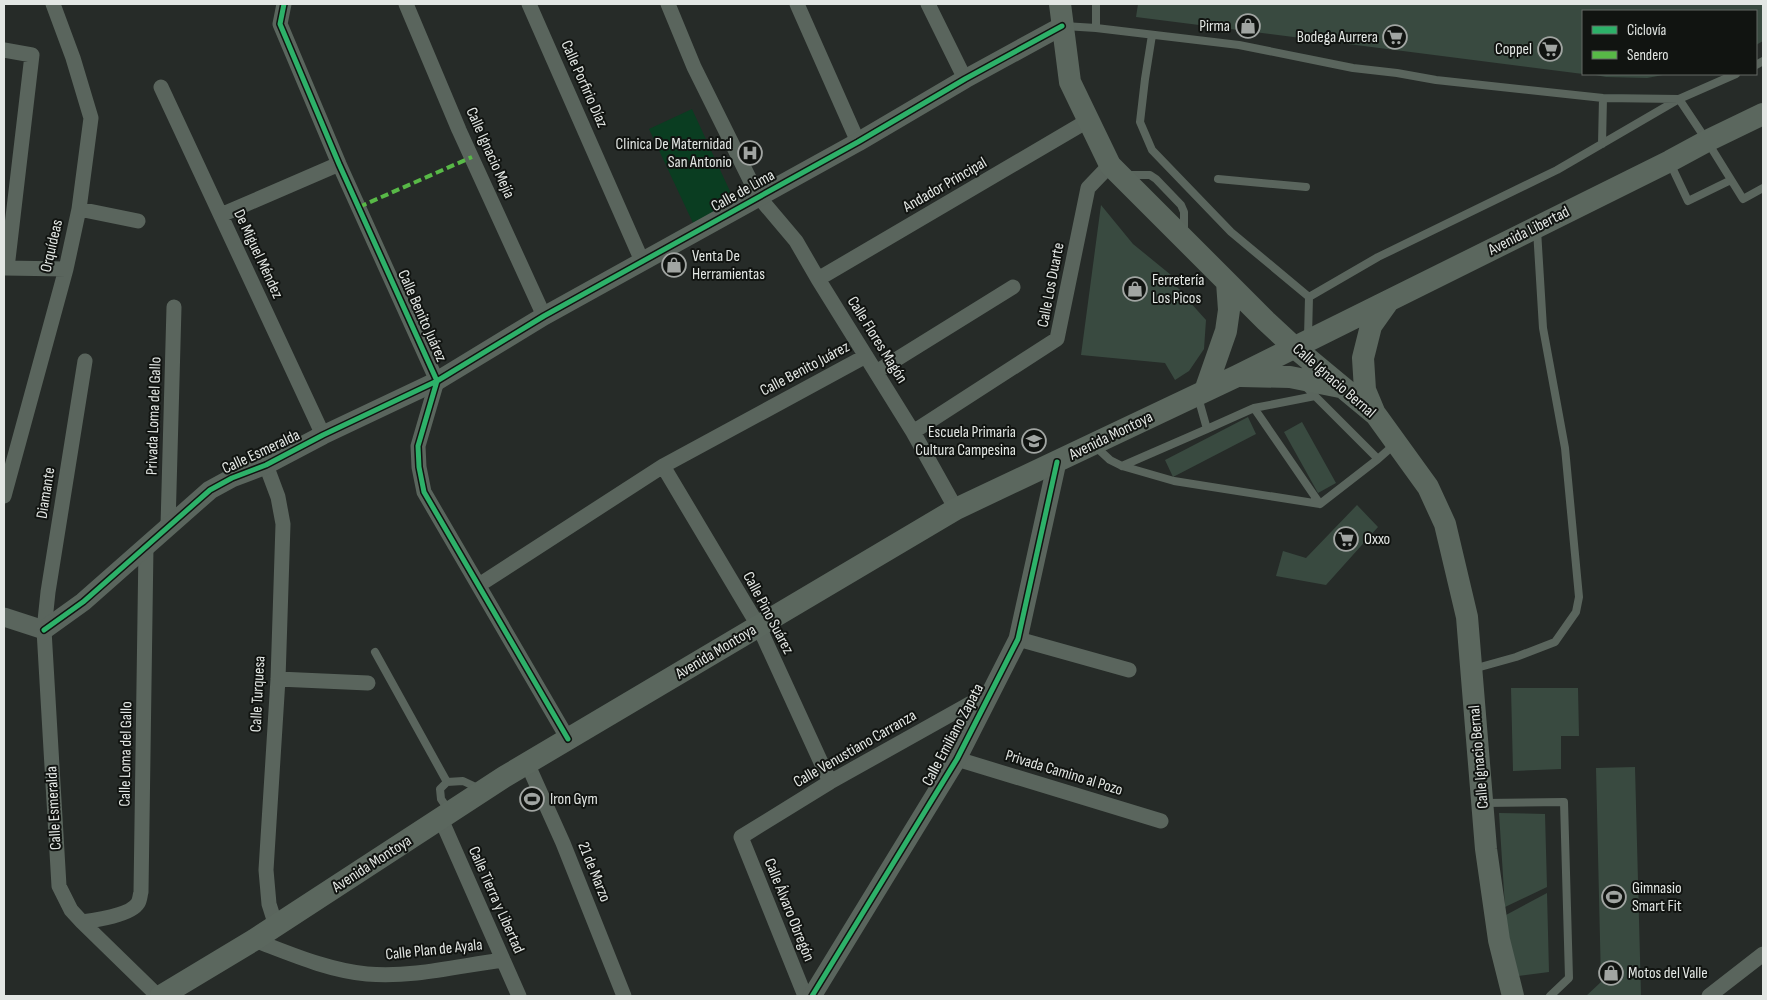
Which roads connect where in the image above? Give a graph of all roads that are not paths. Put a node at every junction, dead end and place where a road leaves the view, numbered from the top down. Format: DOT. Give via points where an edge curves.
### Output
graph roads {
  1 [pos="53,4"];
  2 [pos="284,4"];
  3 [pos="406,4"];
  4 [pos="530,4"];
  5 [pos="668,4"];
  6 [pos="797,4"];
  7 [pos="928,4"];
  8 [pos="1060,4"];
  9 [pos="1096,4"];
  10 [pos="1062,26"];
  11 [pos="1096,28"];
  12 [pos="1152,35"];
  13 [pos="4,50"];
  14 [pos="1734,75"];
  15 [pos="965,79"];
  16 [pos="161,88"];
  17 [pos="1603,98"];
  18 [pos="1679,99"];
  19 [pos="1763,114"];
  20 [pos="1089,120"];
  21 [pos="1707,141"];
  22 [pos="858,142"];
  23 [pos="1602,144"];
  24 [pos="1670,161"];
  25 [pos="338,164"];
  26 [pos="1115,171"];
  27 [pos="1218,179"];
  28 [pos="1731,180"];
  29 [pos="1306,188"];
  30 [pos="1763,188"];
  31 [pos="758,196"];
  32 [pos="79,209"];
  33 [pos="221,216"];
  34 [pos="138,221"];
  35 [pos="1536,228"];
  36 [pos="642,261"];
  37 [pos="6,268"];
  38 [pos="66,269"];
  39 [pos="818,279"];
  40 [pos="1227,282"];
  41 [pos="1013,287"];
  42 [pos="1309,297"];
  43 [pos="1389,301"];
  44 [pos="174,308"];
  45 [pos="544,316"];
  46 [pos="1301,344"];
  47 [pos="866,356"];
  48 [pos="85,361"];
  49 [pos="876,372"];
  50 [pos="1237,376"];
  51 [pos="1299,379"];
  52 [pos="437,380"];
  53 [pos="1342,388"];
  54 [pos="1201,393"];
  55 [pos="1315,396"];
  56 [pos="1254,408"];
  57 [pos="1376,415"];
  58 [pos="1207,429"];
  59 [pos="913,432"];
  60 [pos="324,435"];
  61 [pos="1396,443"];
  62 [pos="1094,444"];
  63 [pos="1378,458"];
  64 [pos="1057,462"];
  65 [pos="266,465"];
  66 [pos="663,466"];
  67 [pos="1122,466"];
  68 [pos="4,496"];
  69 [pos="1320,504"];
  70 [pos="956,509"];
  71 [pos="168,526"];
  72 [pos="146,546"];
  73 [pos="479,585"];
  74 [pos="4,617"];
  75 [pos="759,627"];
  76 [pos="44,630"];
  77 [pos="1018,638"];
  78 [pos="374,652"];
  79 [pos="1472,669"];
  80 [pos="1129,670"];
  81 [pos="278,679"];
  82 [pos="368,683"];
  83 [pos="989,694"];
  84 [pos="568,739"];
  85 [pos="958,759"];
  86 [pos="527,763"];
  87 [pos="447,782"];
  88 [pos="830,782"];
  89 [pos="484,791"];
  90 [pos="1482,803"];
  91 [pos="446,816"];
  92 [pos="1161,821"];
  93 [pos="741,837"];
  94 [pos="82,922"];
  95 [pos="276,926"];
  96 [pos="254,940"];
  97 [pos="1762,957"];
  98 [pos="503,960"];
  99 [pos="160,996"];
  100 [pos="519,996"];
  101 [pos="624,996"];
  102 [pos="805,996"];
  103 [pos="812,996"];
  104 [pos="1513,996"];
  105 [pos="1550,996"];
  106 [pos="1709,996"];
  1 -- 32 [label="street, Orquídeas" via="91,118"];
  2 -- 25 [label="street, Calle Benito Juárez" via="280,24"];
  3 -- 45 [label="street, Calle Ignacio Mejía"];
  4 -- 36 [label="street, Calle Porfirio Díaz"];
  5 -- 31 [label="street, Calle Flores Magón" via="694,67"];
  6 -- 22 [label="street"];
  7 -- 15 [label="street"];
  8 -- 10 [label="main road, Calle Ignacio Bernal"];
  9 -- 11 [label="lane"];
  10 -- 11 [label="lane"];
  10 -- 15 [label="street, Calle de Lima"];
  10 -- 20 [label="main road, Calle Ignacio Bernal" via="1070,82"];
  11 -- 12 [label="lane"];
  12 -- 17 [label="lane" via="1239,45 1353,68 1436,80"];
  12 -- 42 [label="lane" via="1140,122 1152,150 1231,232"];
  13 -- 37 [label="street" via="32,55"];
  14 -- 18 [label="lane"];
  15 -- 22 [label="street, Calle de Lima"];
  16 -- 33 [label="street, De Miguel Méndez"];
  17 -- 18 [label="lane"];
  17 -- 23 [label="lane"];
  18 -- 21 [label="lane"];
  18 -- 23 [label="lane"];
  19 -- 21 [label="main road, Avenida Libertad"];
  20 -- 26 [label="main road, Calle Ignacio Bernal"];
  20 -- 39 [label="street, Andador Principal"];
  21 -- 24 [label="main road, Avenida Libertad"];
  21 -- 28 [label="lane"];
  22 -- 31 [label="street, Calle de Lima"];
  23 -- 42 [label="lane" via="1557,170 1378,257"];
  24 -- 28 [label="lane" via="1688,201"];
  24 -- 35 [label="main road, Avenida Libertad"];
  25 -- 33 [label="street"];
  25 -- 52 [label="street, Calle Benito Juárez"];
  26 -- 40 [label="main road, Calle Ignacio Bernal"];
  26 -- 59 [label="street, Calle Los Duarte" via="1088,188 1058,339"];
  27 -- 29 [label="lane"];
  28 -- 30 [label="lane" via="1743,199"];
  31 -- 36 [label="street, Calle de Lima"];
  31 -- 39 [label="street, Calle Flores Magón" via="796,241"];
  32 -- 34 [label="street"];
  32 -- 38 [label="street, Orquídeas"];
  33 -- 60 [label="street, De Miguel Méndez"];
  35 -- 43 [label="main road, Avenida Libertad"];
  35 -- 79 [label="lane" via="1543,328 1565,448 1579,597 1576,612 1555,642"];
  36 -- 45 [label="street, Calle de Lima"];
  37 -- 38 [label="street"];
  38 -- 68 [label="street, Orquídeas"];
  39 -- 47 [label="street, Calle Flores Magón"];
  40 -- 46 [label="main road, Calle Ignacio Bernal"];
  40 -- 54 [label="main road" via="1229,310 1226,331"];
  41 -- 49 [label="street"];
  42 -- 46 [label="lane"];
  43 -- 46 [label="main road, Avenida Libertad"];
  43 -- 57 [label="main road" via="1371,326 1363,358 1365,390"];
  44 -- 71 [label="street, Privada Loma del Gallo"];
  45 -- 52 [label="street, Calle de Lima"];
  46 -- 50 [label="main road, Avenida Montoya"];
  46 -- 53 [label="main road, Calle Ignacio Bernal"];
  47 -- 49 [label="street, Calle Flores Magón"];
  47 -- 66 [label="street, Calle Benito Juárez"];
  48 -- 76 [label="street, Diamante"];
  49 -- 59 [label="street, Calle Flores Magón"];
  50 -- 51 [label="main road"];
  50 -- 54 [label="main road, Avenida Montoya"];
  51 -- 53 [label="main road"];
  51 -- 55 [label="lane"];
  52 -- 60 [label="street, Calle Esmeralda"];
  52 -- 73 [label="street, Calle Benito Juárez" via="418,446 424,492"];
  53 -- 57 [label="main road, Calle Ignacio Bernal"];
  54 -- 58 [label="lane"];
  54 -- 62 [label="main road, Avenida Montoya"];
  55 -- 56 [label="lane"];
  55 -- 63 [label="lane"];
  56 -- 58 [label="lane"];
  56 -- 69 [label="lane"];
  57 -- 61 [label="main road, Calle Ignacio Bernal"];
  58 -- 67 [label="lane"];
  59 -- 70 [label="street, Calle Flores Magón"];
  60 -- 65 [label="street, Calle Esmeralda"];
  61 -- 63 [label="lane"];
  61 -- 79 [label="main road, Calle Ignacio Bernal" via="1428,487 1445,524 1468,617"];
  62 -- 64 [label="main road, Avenida Montoya"];
  62 -- 67 [label="lane" via="1110,460"];
  63 -- 69 [label="lane"];
  64 -- 70 [label="main road, Avenida Montoya"];
  64 -- 77 [label="street, Calle Emiliano Zapata"];
  65 -- 71 [label="street, Calle Esmeralda" via="210,490"];
  65 -- 81 [label="street, Calle Turquesa" via="278,497 283,524"];
  66 -- 73 [label="street, Calle Benito Juárez"];
  66 -- 75 [label="street, Calle Pino Suárez"];
  67 -- 69 [label="lane" via="1174,481"];
  70 -- 75 [label="main road, Avenida Montoya"];
  71 -- 72 [label="street, Calle Esmeralda"];
  72 -- 76 [label="street, Calle Esmeralda" via="83,602"];
  72 -- 94 [label="street, Calle Loma del Gallo" via="141,892 138,904 130,910"];
  73 -- 84 [label="street, Calle Benito Juárez"];
  74 -- 76 [label="street"];
  75 -- 84 [label="main road, Avenida Montoya"];
  75 -- 88 [label="street, Calle Pino Suárez"];
  76 -- 94 [label="street, Calle Esmeralda" via="59,886 71,910"];
  77 -- 80 [label="street"];
  77 -- 83 [label="street, Calle Emiliano Zapata"];
  78 -- 87 [label="lane"];
  79 -- 90 [label="main road, Calle Ignacio Bernal"];
  81 -- 82 [label="street"];
  81 -- 95 [label="street, Calle Turquesa" via="266,870 269,904"];
  83 -- 85 [label="street, Calle Emiliano Zapata"];
  83 -- 88 [label="street, Calle Venustiano Carranza"];
  84 -- 86 [label="main road, Avenida Montoya"];
  85 -- 92 [label="street, Privada Camino al Pozo"];
  85 -- 103 [label="street, Calle Emiliano Zapata"];
  86 -- 89 [label="main road, Avenida Montoya"];
  86 -- 101 [label="street, 21 de Marzo"];
  87 -- 89 [label="lane" via="463,781"];
  87 -- 91 [label="lane" via="440,789"];
  88 -- 93 [label="street, Calle Venustiano Carranza"];
  89 -- 91 [label="main road, Avenida Montoya"];
  90 -- 104 [label="main road, Calle Ignacio Bernal" via="1499,940"];
  90 -- 105 [label="lane" via="1564,802 1570,978"];
  91 -- 95 [label="main road, Avenida Montoya"];
  91 -- 98 [label="street, Calle Tierra y Libertad"];
  93 -- 102 [label="street, Calle Álvaro Obregón"];
  94 -- 99 [label="street, Calle Esmeralda"];
  95 -- 96 [label="main road, Avenida Montoya"];
  96 -- 98 [label="street, Calle Plan de Ayala" via="311,962 367,974 402,974"];
  96 -- 99 [label="main road, Avenida Montoya"];
  97 -- 106 [label="street"];
  98 -- 100 [label="street, Calle Tierra y Libertad"];
}
